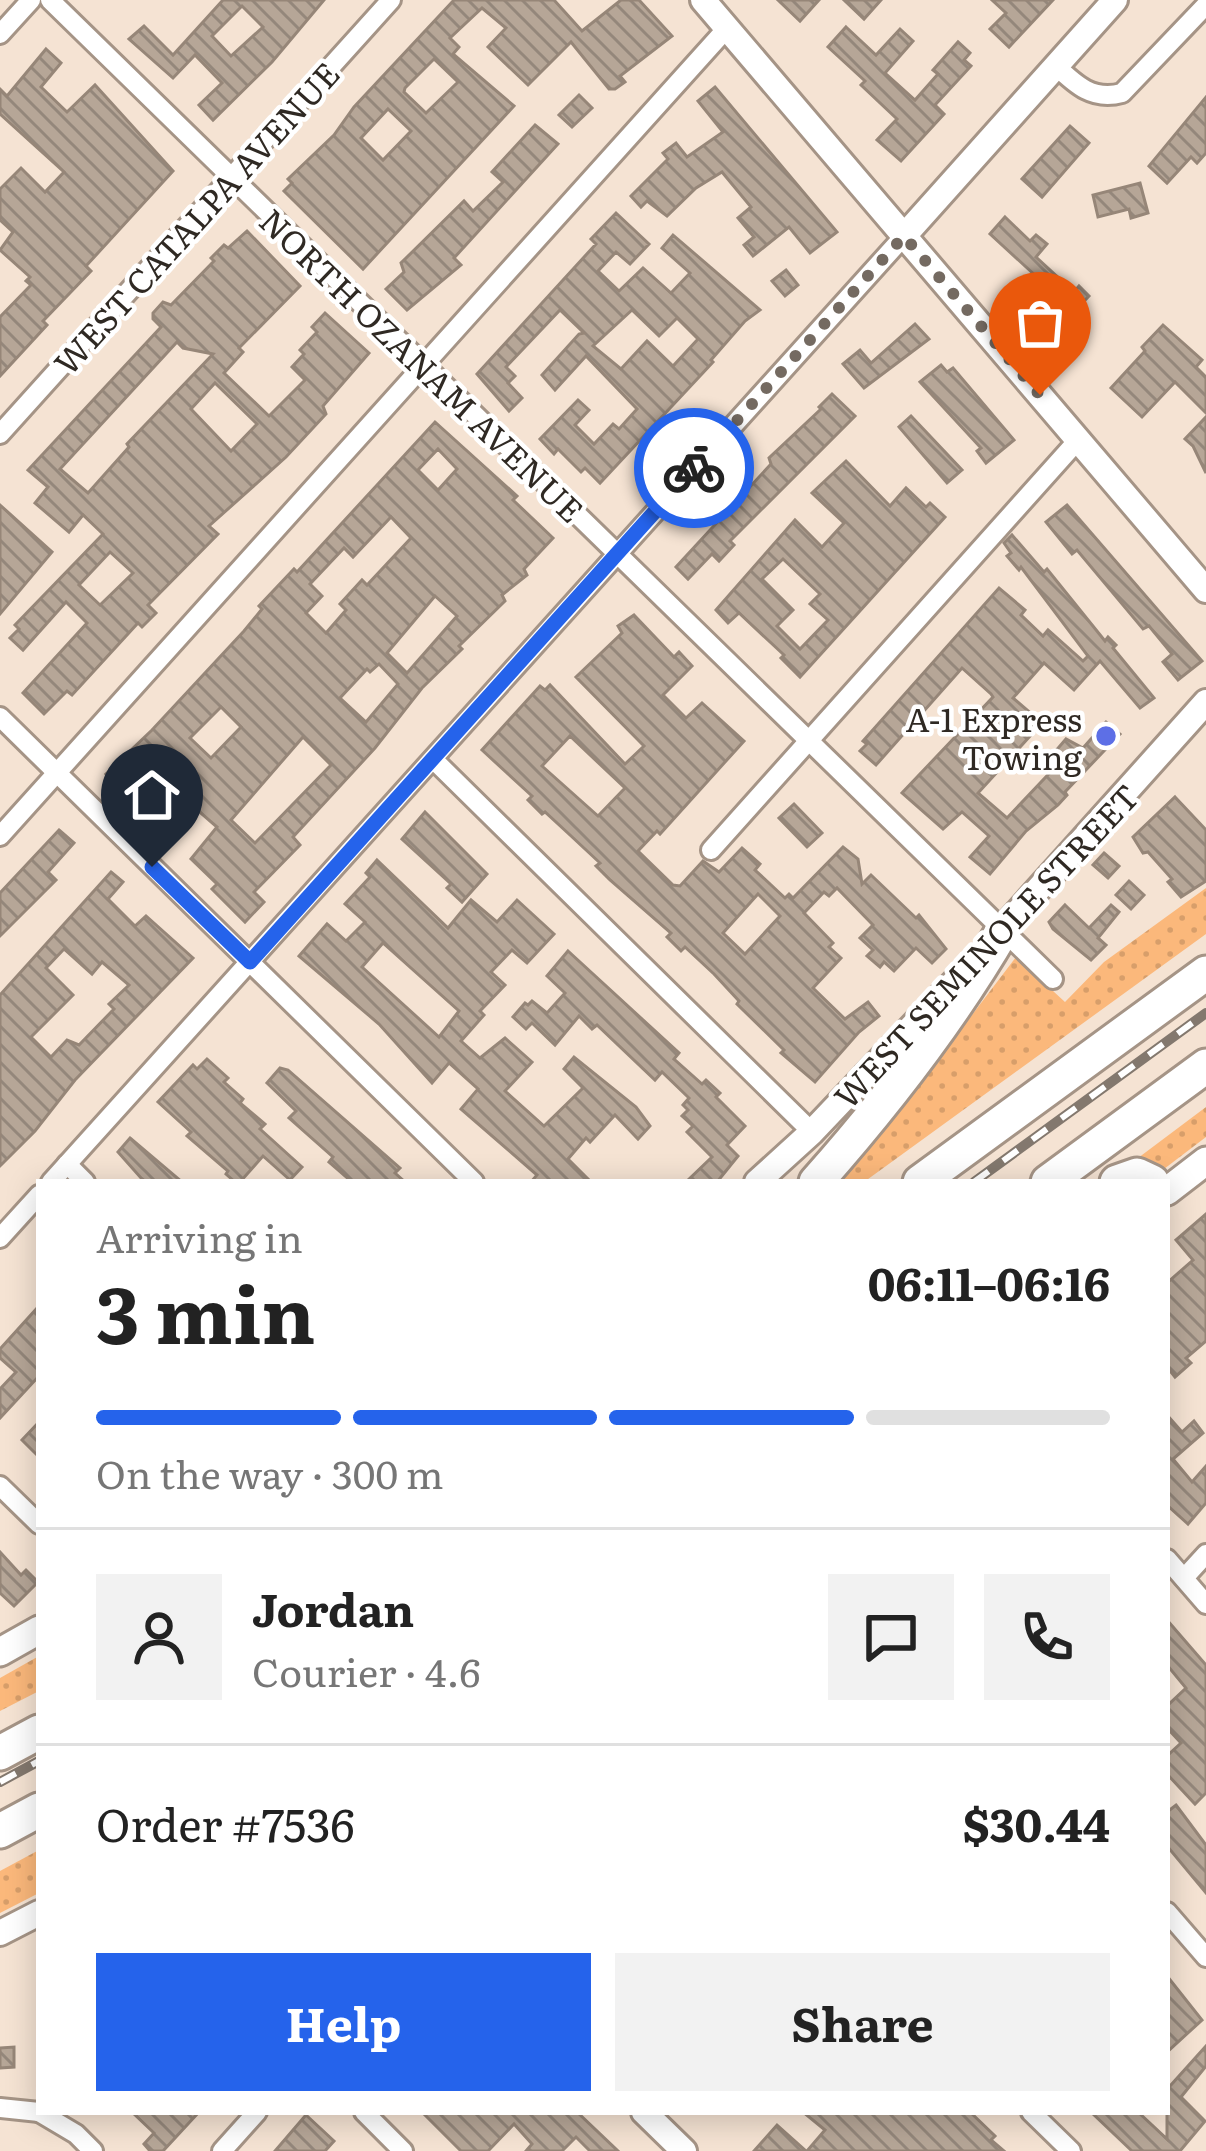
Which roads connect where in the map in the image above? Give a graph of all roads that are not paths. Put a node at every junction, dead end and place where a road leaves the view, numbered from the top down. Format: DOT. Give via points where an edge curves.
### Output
graph roads {
  1 [pos="31,0"];
  2 [pos="50,0"];
  3 [pos="391,0"];
  4 [pos="703,0"];
  5 [pos="1115,0"];
  6 [pos="1206,4"];
  7 [pos="727,28"];
  8 [pos="0,34"];
  9 [pos="1056,66"];
  10 [pos="231,176"];
  11 [pos="904,236"];
  12 [pos="423,364"];
  13 [pos="0,434"];
  14 [pos="1078,440"];
  15 [pos="617,554"];
  16 [pos="1206,590"];
  17 [pos="1206,702"];
  18 [pos="0,717"];
  19 [pos="809,740"];
  20 [pos="434,760"];
  21 [pos="57,773"];
  22 [pos="0,836"];
  23 [pos="711,850"];
  24 [pos="1003,929"];
  25 [pos="250,962"];
  26 [pos="1206,973"];
  27 [pos="1053,979"];
  28 [pos="1206,1066"];
  29 [pos="812,1132"];
  30 [pos="1206,1161"];
  31 [pos="67,1164"];
  32 [pos="54,1179"];
  33 [pos="82,1179"];
  34 [pos="471,1179"];
  35 [pos="760,1179"];
  36 [pos="819,1179"];
  37 [pos="924,1179"];
  38 [pos="1052,1179"];
  39 [pos="1170,1189"];
  40 [pos="36,1198"];
  41 [pos="0,1238"];
  42 [pos="0,1486"];
  43 [pos="36,1522"];
  44 [pos="1206,1554"];
  45 [pos="1170,1562"];
  46 [pos="1184,1578"];
  47 [pos="1206,1604"];
  48 [pos="36,1632"];
  49 [pos="0,1652"];
  50 [pos="36,1734"];
  51 [pos="0,1753"];
  52 [pos="36,1812"];
  53 [pos="0,1831"];
  54 [pos="36,1915"];
  55 [pos="1170,1915"];
  56 [pos="0,1933"];
  57 [pos="1206,1957"];
  58 [pos="0,2108"];
  59 [pos="36,2112"];
  60 [pos="44,2115"];
  61 [pos="254,2115"];
  62 [pos="367,2115"];
  63 [pos="652,2115"];
  64 [pos="1034,2115"];
  65 [pos="93,2151"];
  66 [pos="222,2151"];
  67 [pos="403,2151"];
  68 [pos="684,2151"];
  69 [pos="1071,2151"];
  1 -- 8 [label="street"];
  2 -- 10 [label="street, NORTH OZANAM AVENUE"];
  3 -- 10 [label="street, WEST CATALPA AVENUE"];
  4 -- 7 [label="street"];
  5 -- 9 [label="street"];
  6 -- 9 [label="street" via="1122,93 1093,94"];
  7 -- 11 [label="street"];
  7 -- 12 [label="street"];
  9 -- 11 [label="street"];
  10 -- 12 [label="street, NORTH OZANAM AVENUE"];
  10 -- 13 [label="street, WEST CATALPA AVENUE"];
  11 -- 14 [label="street"];
  11 -- 15 [label="street"];
  12 -- 15 [label="street, NORTH OZANAM AVENUE"];
  12 -- 21 [label="street"];
  14 -- 16 [label="street"];
  14 -- 19 [label="street"];
  15 -- 19 [label="street, NORTH OZANAM AVENUE"];
  15 -- 20 [label="street"];
  17 -- 24 [label="street, WEST SEMINOLE STREET"];
  18 -- 21 [label="street"];
  19 -- 23 [label="street"];
  19 -- 24 [label="street, NORTH OZANAM AVENUE"];
  20 -- 25 [label="street"];
  20 -- 29 [label="street"];
  21 -- 22 [label="street"];
  21 -- 25 [label="street"];
  24 -- 27 [label="street, NORTH OZANAM AVENUE"];
  24 -- 29 [label="street, WEST SEMINOLE STREET"];
  24 -- 36 [label="highway" via="934,1039"];
  25 -- 31 [label="street"];
  25 -- 34 [label="street"];
  26 -- 37 [label="highway"];
  28 -- 38 [label="highway"];
  29 -- 35 [label="street, WEST SEMINOLE STREET"];
  30 -- 39 [label="main road"];
  31 -- 32 [label="street"];
  31 -- 33 [label="street"];
  40 -- 41 [label="street"];
  42 -- 43 [label="street"];
  44 -- 46 [label="street"];
  45 -- 46 [label="street"];
  46 -- 47 [label="street"];
  48 -- 49 [label="main road"];
  50 -- 51 [label="highway"];
  52 -- 53 [label="highway"];
  54 -- 56 [label="street"];
  55 -- 57 [label="street"];
  58 -- 59 [label="street"];
  60 -- 65 [label="street"];
  61 -- 66 [label="street"];
  62 -- 67 [label="street"];
  63 -- 68 [label="street"];
  64 -- 69 [label="street"];
}
